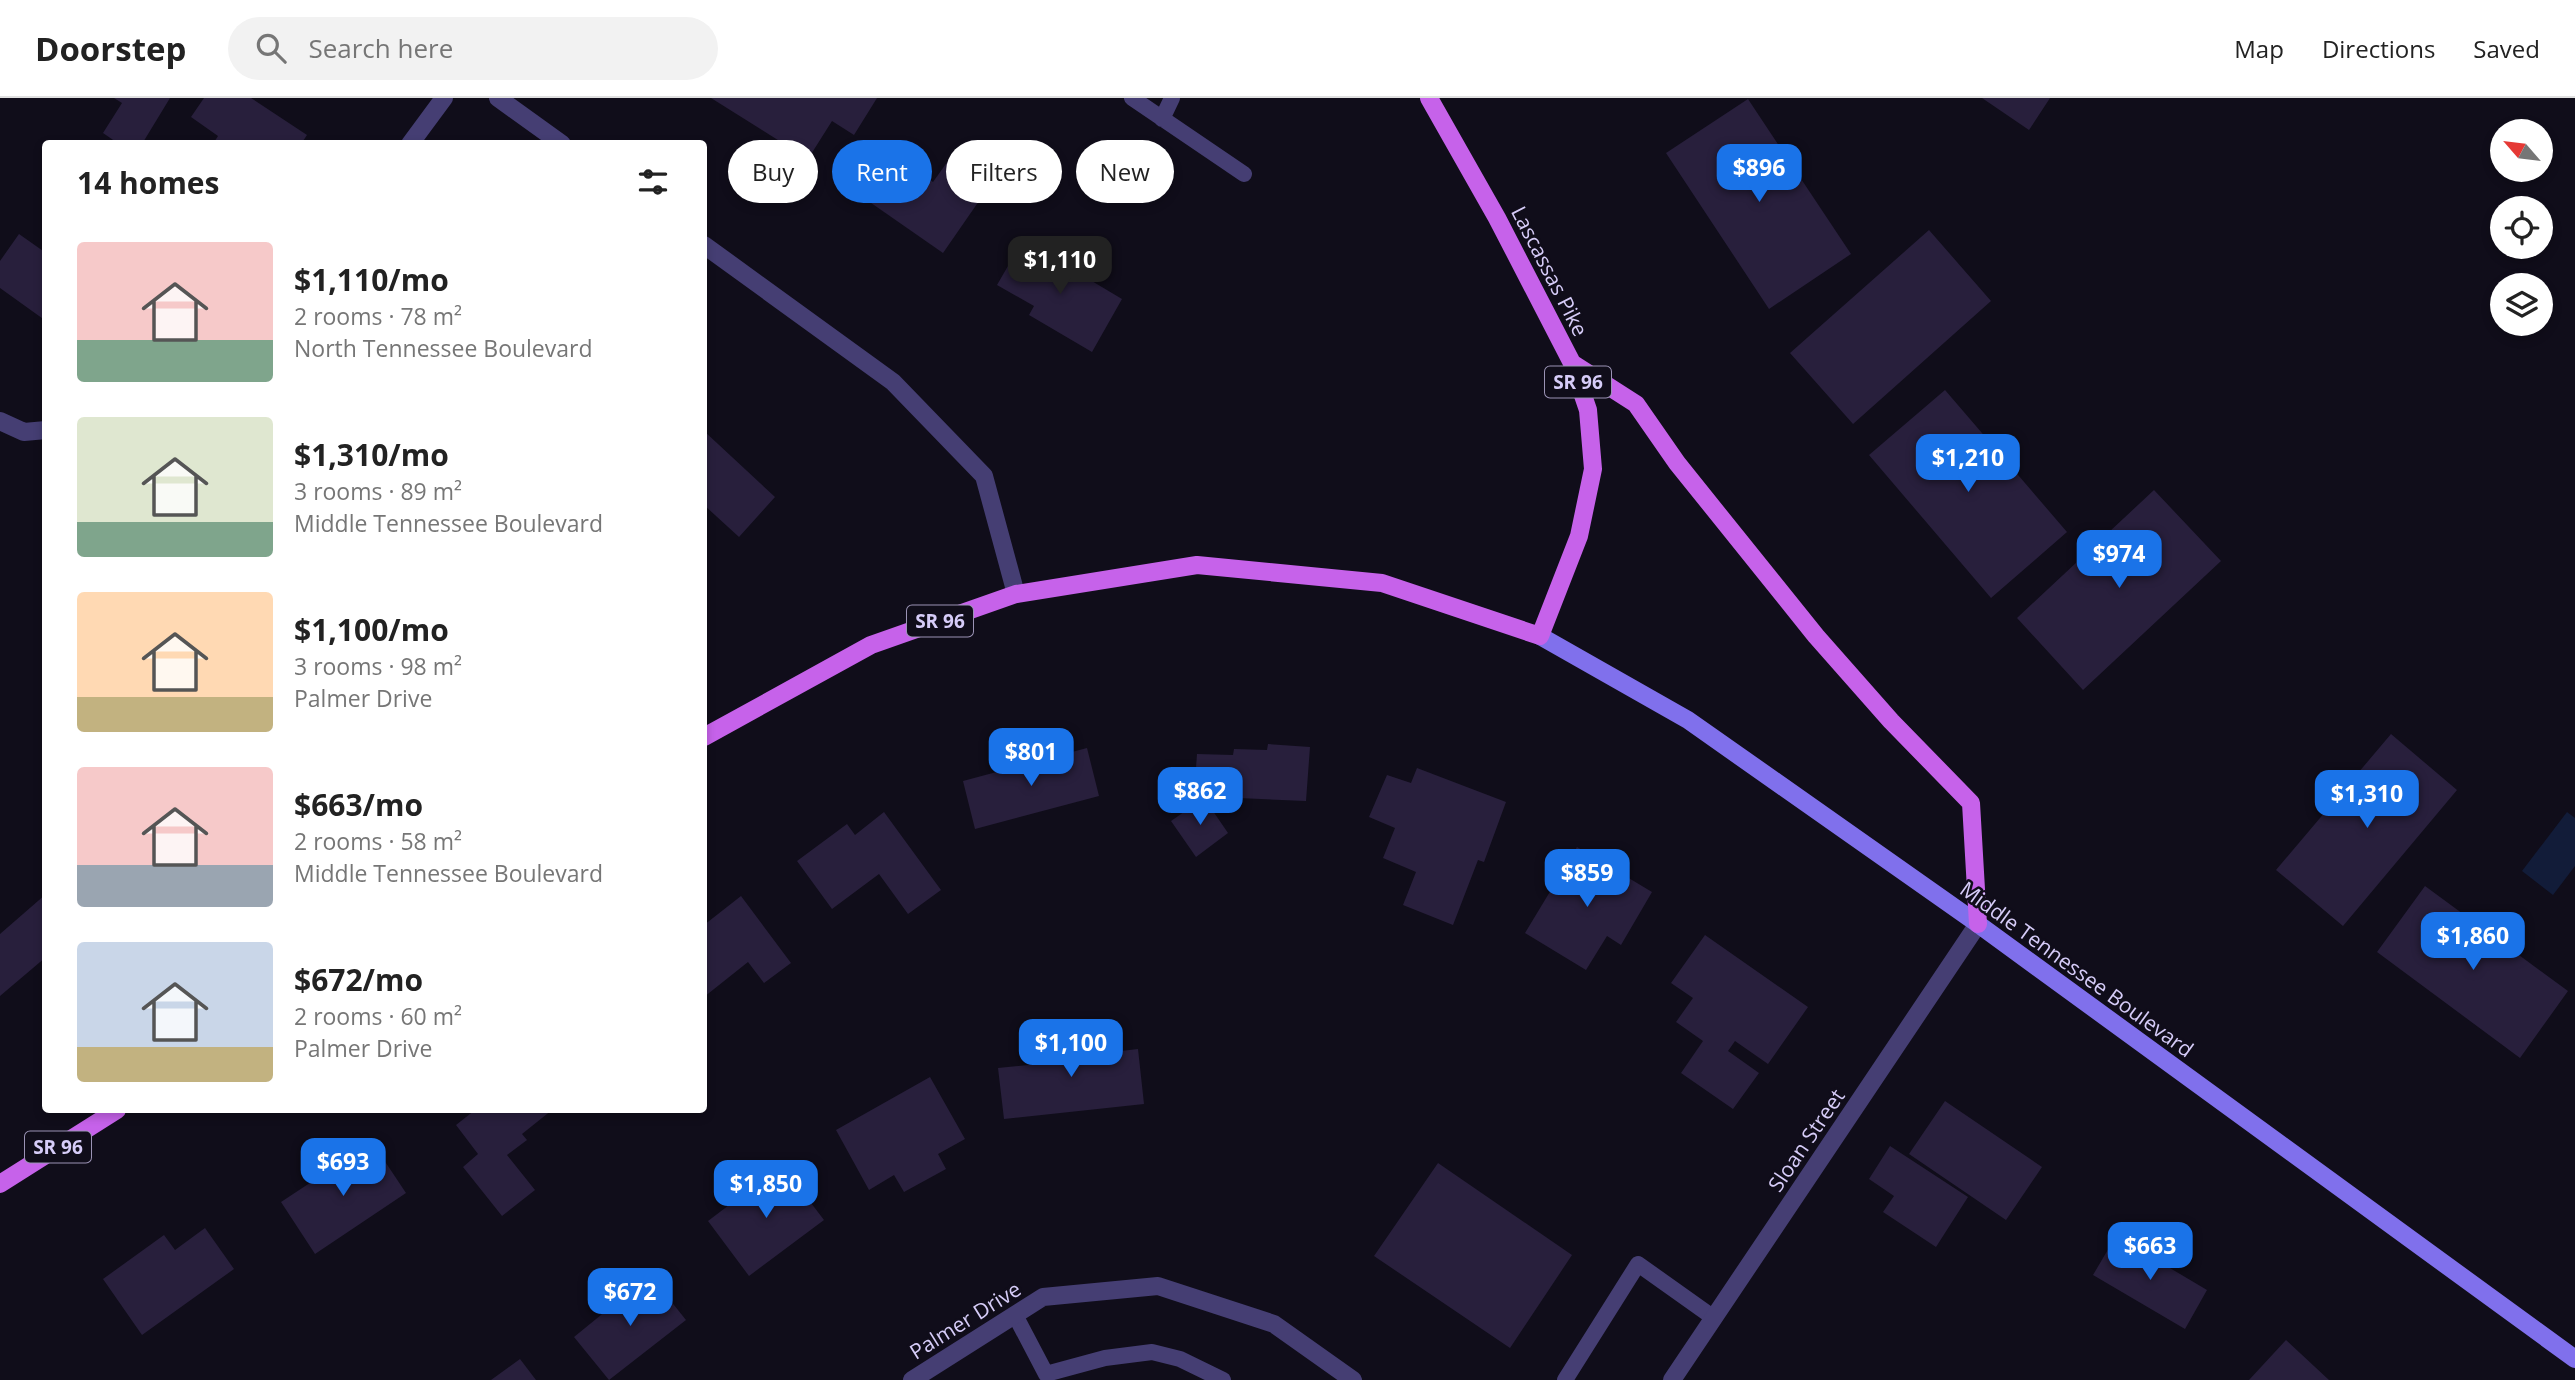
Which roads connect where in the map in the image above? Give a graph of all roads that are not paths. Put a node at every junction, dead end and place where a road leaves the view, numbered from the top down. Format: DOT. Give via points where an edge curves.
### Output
graph roads {
  1 [pos="444,98"];
  2 [pos="498,98"];
  3 [pos="1132,98"];
  4 [pos="1172,98"];
  5 [pos="1430,98"];
  6 [pos="1162,118"];
  7 [pos="413,140"];
  8 [pos="556,140"];
  9 [pos="1244,174"];
  10 [pos="707,247"];
  11 [pos="1572,363"];
  12 [pos="0,421"];
  13 [pos="42,430"];
  14 [pos="1016,594"];
  15 [pos="1540,636"];
  16 [pos="707,735"];
  17 [pos="1978,924"];
  18 [pos="112,1113"];
  19 [pos="0,1184"];
  20 [pos="1015,1315"];
  21 [pos="1714,1318"];
  22 [pos="2575,1359"];
  23 [pos="1345,1378"];
  24 [pos="912,1380"];
  25 [pos="1223,1380"];
  26 [pos="1565,1380"];
  27 [pos="1672,1380"];
  1 -- 7 [label="street"];
  2 -- 8 [label="street"];
  3 -- 6 [label="lane"];
  4 -- 6 [label="lane"];
  5 -- 11 [label="main road, Lascassas Pike / SR 96"];
  6 -- 9 [label="lane"];
  10 -- 14 [label="street" via="893,382 984,476"];
  11 -- 15 [label="main road, Lascassas Pike / SR 96" via="1588,410 1593,469 1580,536"];
  11 -- 17 [label="main road" via="1636,404 1677,463 1816,636 1971,803"];
  12 -- 13 [label="street" via="24,432"];
  14 -- 15 [label="main road, SR 96" via="1197,565 1382,583"];
  14 -- 16 [label="main road, SR 96" via="871,645"];
  15 -- 17 [label="main road, Middle Tennessee Boulevard" via="1688,720"];
  17 -- 21 [label="street, Sloan Street"];
  17 -- 22 [label="main road, Middle Tennessee Boulevard"];
  18 -- 19 [label="main road, SR 96"];
  20 -- 23 [label="street, Palmer Drive" via="1043,1297 1158,1286 1274,1324"];
  20 -- 24 [label="street, Palmer Drive"];
  20 -- 25 [label="lane" via="1046,1374 1105,1358 1152,1352 1180,1359"];
  21 -- 26 [label="lane" via="1638,1264"];
  21 -- 27 [label="street, Sloan Street"];
}
